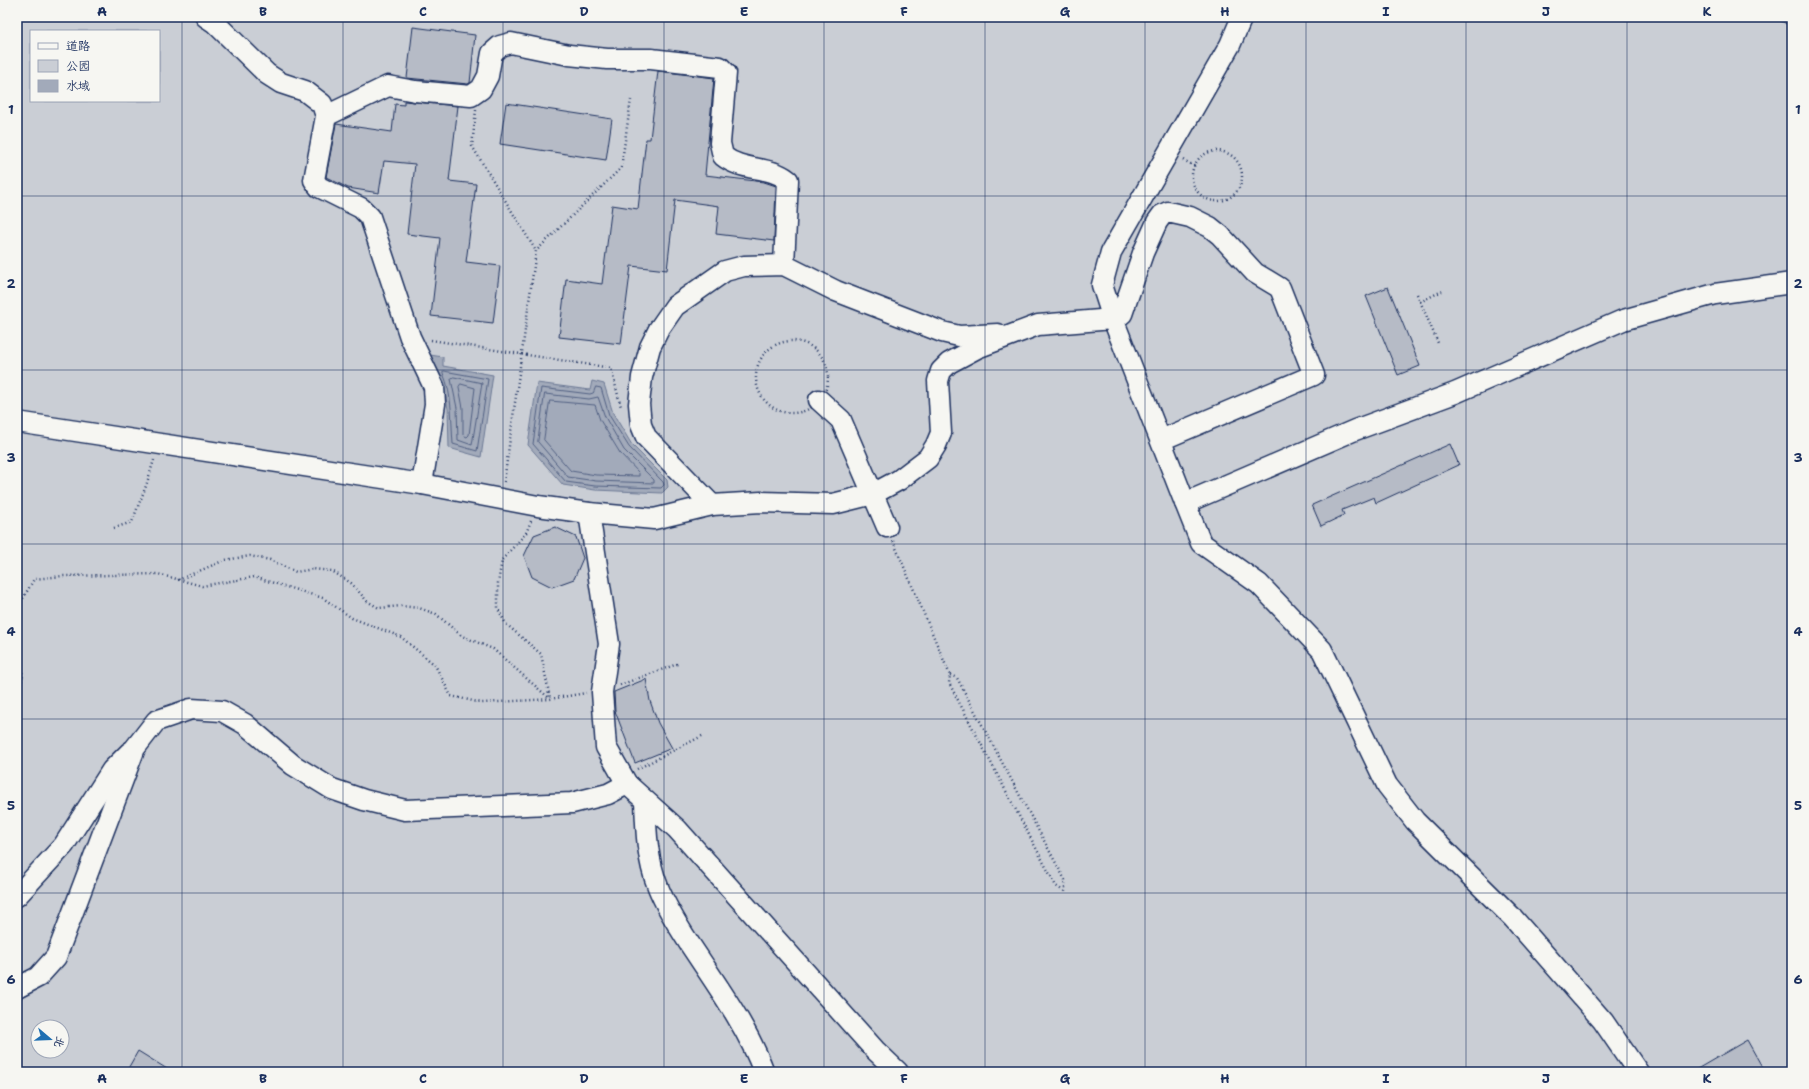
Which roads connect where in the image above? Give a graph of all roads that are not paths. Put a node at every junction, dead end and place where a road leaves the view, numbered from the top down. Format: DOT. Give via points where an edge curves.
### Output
graph roads {
  1 [pos="206,17"];
  2 [pos="1242,17"];
  3 [pos="326,116"];
  4 [pos="784,266"];
  5 [pos="1792,283"];
  6 [pos="1113,318"];
  7 [pos="1016,333"];
  8 [pos="819,400"];
  9 [pos="17,422"];
  10 [pos="1161,440"];
  11 [pos="422,484"];
  12 [pos="873,494"];
  13 [pos="1185,503"];
  14 [pos="712,505"];
  15 [pos="589,513"];
  16 [pos="887,527"];
  17 [pos="135,748"];
  18 [pos="624,780"];
  19 [pos="645,801"];
  20 [pos="17,896"];
  21 [pos="17,988"];
  22 [pos="764,1072"];
  23 [pos="898,1072"];
  24 [pos="1638,1072"];
  1 -- 3 [label="street" via="267,74 281,83 304,91 322,104"];
  2 -- 6 [label="street" via="1230,45 1111,252 1102,285"];
  3 -- 4 [label="street" via="388,86 471,96 481,89 488,76 492,53 500,46 511,43 569,55 607,59 651,59 720,67 726,73 720,143 723,156 733,163 780,174 788,180"];
  3 -- 11 [label="street" via="314,180 319,187 361,208 370,217 410,337 434,387 435,404"];
  4 -- 7 [label="street" via="836,291 942,332 959,336"];
  4 -- 14 [label="street" via="744,266 726,271 675,306 659,329 648,355 639,404 641,425 646,437"];
  5 -- 13 [label="street" via="1715,294 1623,320 1455,393 1355,430"];
  6 -- 7 [label="street" via="1038,325"];
  6 -- 10 [label="street"];
  6 -- 10 [label="street" via="1122,314 1143,253 1157,222 1168,212 1190,217 1210,227 1255,273 1280,288 1314,375"];
  7 -- 12 [label="street" via="949,362 941,371 938,381 941,433 936,445 928,458 899,480"];
  8 -- 12 [label="street" via="841,420"];
  9 -- 11 [label="street"];
  10 -- 13 [label="street"];
  11 -- 15 [label="street"];
  12 -- 14 [label="street" via="833,504 761,502"];
  12 -- 16 [label="street"];
  13 -- 24 [label="street" via="1201,544 1259,584 1322,650 1387,785 1415,821 1513,918 1603,1021"];
  14 -- 15 [label="street" via="654,519"];
  15 -- 18 [label="street" via="609,644 602,692 606,747"];
  17 -- 18 [label="street" via="156,721 191,709 222,711 245,724 293,765 332,789 404,810 572,803 608,794"];
  17 -- 20 [label="street" via="112,770 64,845"];
  17 -- 21 [label="street" via="56,957 38,977"];
  18 -- 19 [label="street"];
  19 -- 22 [label="street" via="646,838 658,887 674,920 739,1020"];
  19 -- 23 [label="street" via="677,829 875,1050"];
}
